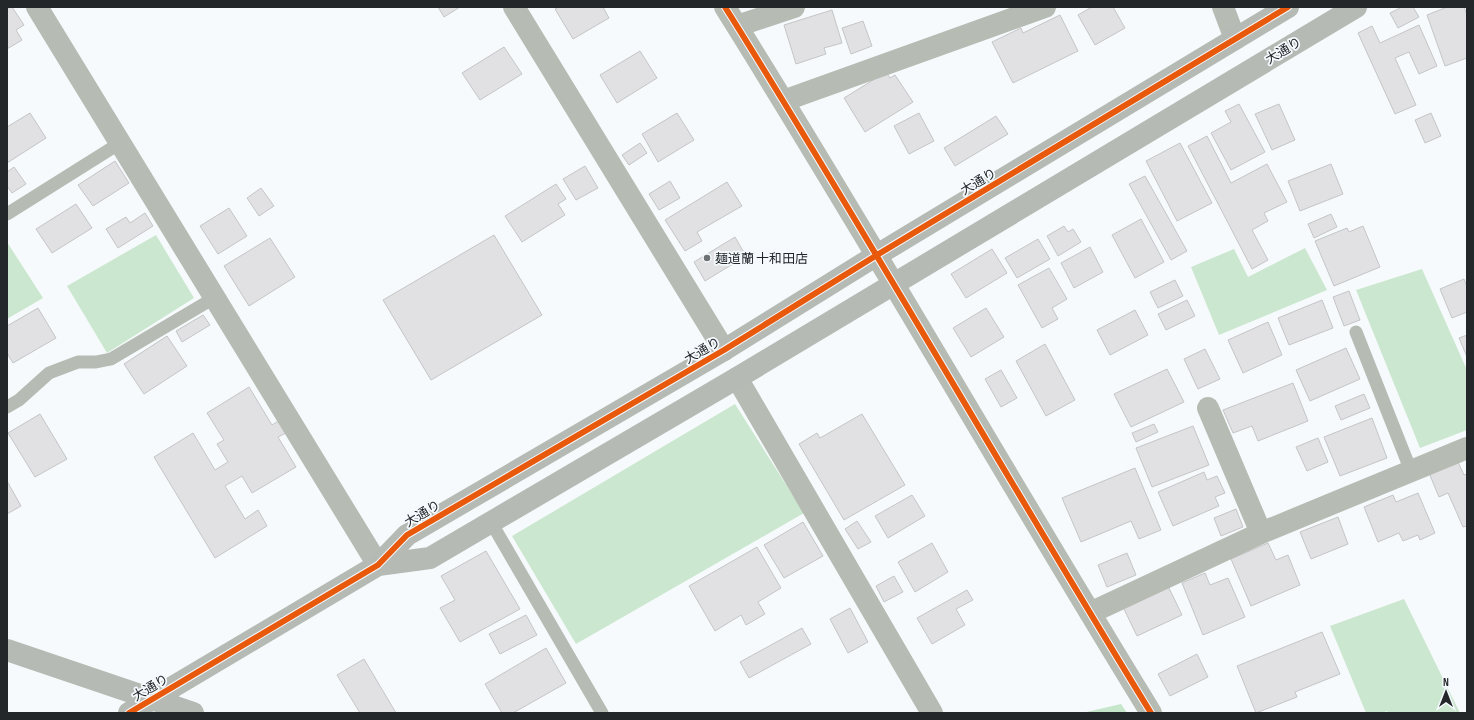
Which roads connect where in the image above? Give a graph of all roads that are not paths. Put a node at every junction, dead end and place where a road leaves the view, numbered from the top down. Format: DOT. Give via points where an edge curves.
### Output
graph roads {
  1 [pos="36,7"];
  2 [pos="514,7"];
  3 [pos="725,7"];
  4 [pos="794,7"];
  5 [pos="1045,7"];
  6 [pos="1223,7"];
  7 [pos="1288,7"];
  8 [pos="1356,7"];
  9 [pos="737,26"];
  10 [pos="1235,39"];
  11 [pos="783,101"];
  12 [pos="120,144"];
  13 [pos="7,214"];
  14 [pos="877,255"];
  15 [pos="894,284"];
  16 [pos="214,298"];
  17 [pos="1356,332"];
  18 [pos="724,350"];
  19 [pos="737,378"];
  20 [pos="7,407"];
  21 [pos="1208,408"];
  22 [pos="1467,448"];
  23 [pos="1411,471"];
  24 [pos="491,522"];
  25 [pos="1261,533"];
  26 [pos="378,565"];
  27 [pos="1090,613"];
  28 [pos="7,650"];
  29 [pos="152,699"];
  30 [pos="129,713"];
  31 [pos="193,713"];
  32 [pos="602,713"];
  33 [pos="932,713"];
  34 [pos="1151,713"];
  1 -- 12 [label="street"];
  2 -- 18 [label="street"];
  3 -- 9 [label="street"];
  4 -- 9 [label="street"];
  5 -- 11 [label="street"];
  6 -- 10 [label="street"];
  7 -- 10 [label="street, 大通り"];
  8 -- 15 [label="street, 大通り"];
  9 -- 11 [label="street"];
  10 -- 14 [label="street, 大通り"];
  11 -- 14 [label="street"];
  12 -- 13 [label="lane"];
  12 -- 16 [label="street"];
  14 -- 15 [label="street"];
  14 -- 18 [label="street, 大通り"];
  15 -- 19 [label="street, 大通り"];
  15 -- 27 [label="street"];
  16 -- 20 [label="lane" via="111,359 78,362 49,373 19,400"];
  16 -- 26 [label="street"];
  17 -- 23 [label="lane"];
  18 -- 26 [label="street, 大通り" via="407,535"];
  19 -- 24 [label="street, 大通り"];
  19 -- 33 [label="street"];
  21 -- 25 [label="street"];
  22 -- 23 [label="street"];
  23 -- 25 [label="street"];
  24 -- 26 [label="street, 大通り" via="430,558"];
  24 -- 32 [label="lane"];
  25 -- 27 [label="street"];
  26 -- 29 [label="street, 大通り"];
  27 -- 34 [label="street"];
  28 -- 29 [label="street"];
  29 -- 30 [label="street, 大通り"];
  29 -- 31 [label="street"];
}
